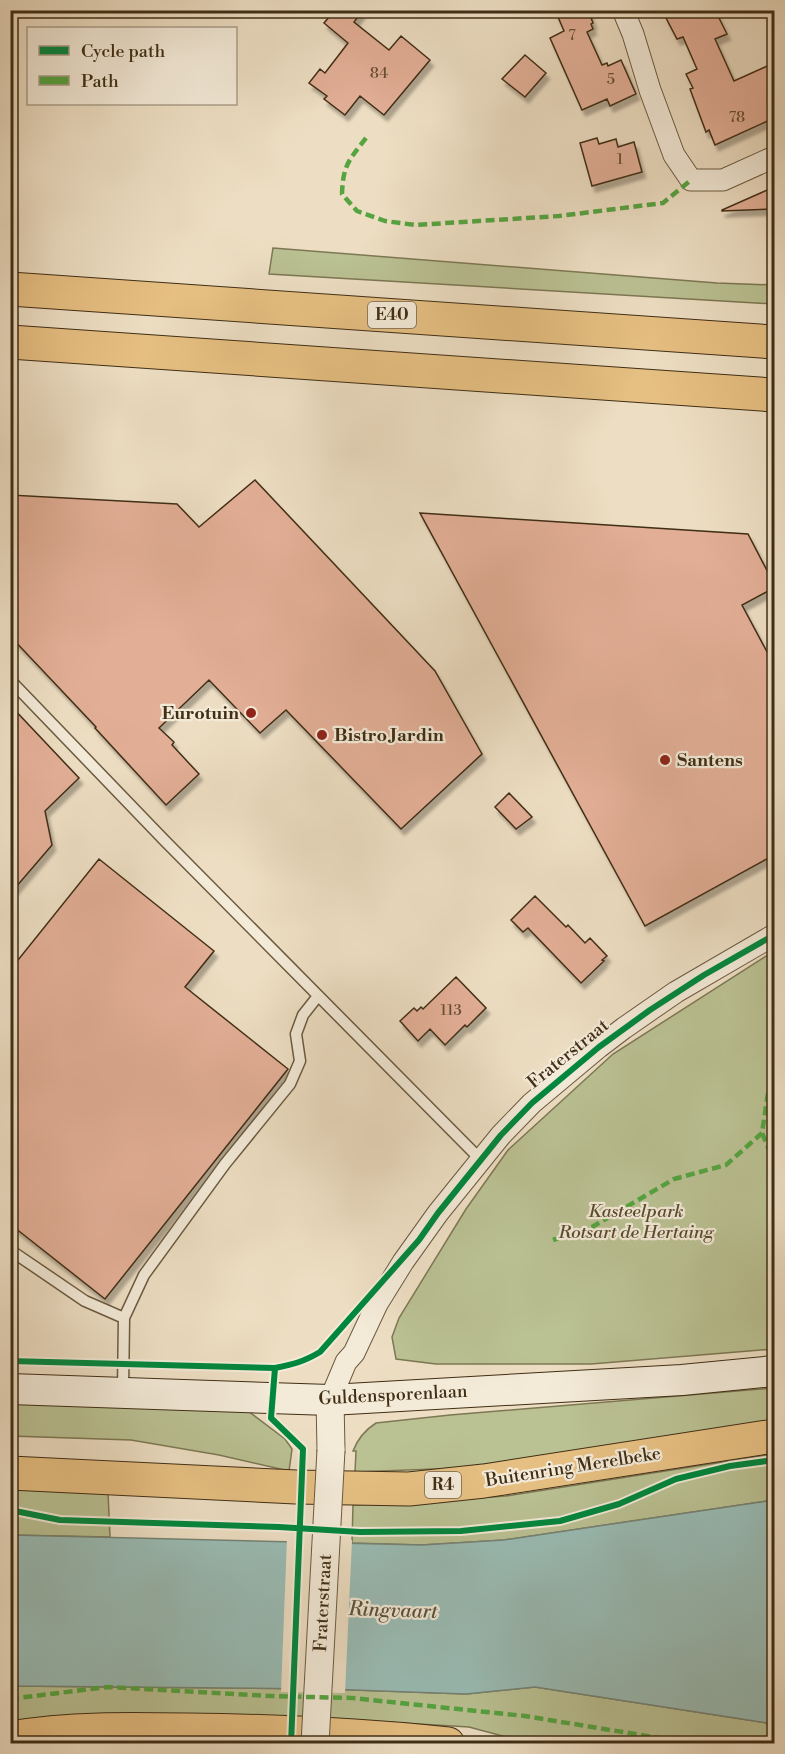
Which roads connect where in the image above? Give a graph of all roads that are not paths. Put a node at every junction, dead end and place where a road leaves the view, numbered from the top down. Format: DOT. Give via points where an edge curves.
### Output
graph roads {
  1 [pos="623,10"];
  2 [pos="774,158"];
  3 [pos="10,289"];
  4 [pos="10,342"];
  5 [pos="774,342"];
  6 [pos="774,394"];
  7 [pos="10,680"];
  8 [pos="774,935"];
  9 [pos="318,996"];
  10 [pos="481,1160"];
  11 [pos="10,1250"];
  12 [pos="124,1318"];
  13 [pos="774,1371"];
  14 [pos="10,1389"];
  15 [pos="123,1393"];
  16 [pos="330,1400"];
  17 [pos="774,1436"];
  18 [pos="10,1473"];
  19 [pos="10,1738"];
  20 [pos="315,1743"];
  21 [pos="448,1743"];
  1 -- 2 [label="street" via="674,155 691,180 723,180"];
  3 -- 5 [label="highway, E40"];
  4 -- 6 [label="highway"];
  7 -- 9 [label="lane"];
  8 -- 10 [label="street, Fraterstraat" via="676,992 599,1047 532,1103"];
  9 -- 10 [label="lane"];
  9 -- 12 [label="lane" via="303,1015 296,1034 300,1061 290,1084 225,1164 144,1275"];
  10 -- 16 [label="street, Fraterstraat" via="403,1262 346,1362"];
  11 -- 12 [label="lane" via="85,1301"];
  12 -- 15 [label="lane"];
  13 -- 16 [label="main road, Guldensporenlaan"];
  14 -- 15 [label="main road, Guldensporenlaan"];
  15 -- 16 [label="main road, Guldensporenlaan"];
  16 -- 20 [label="street, Fraterstraat, bridge" via="331,1450"];
  17 -- 18 [label="highway, Buitenring Merelbeke / R4" via="409,1489"];
  19 -- 21 [label="highway" via="127,1729 275,1731"];
}
